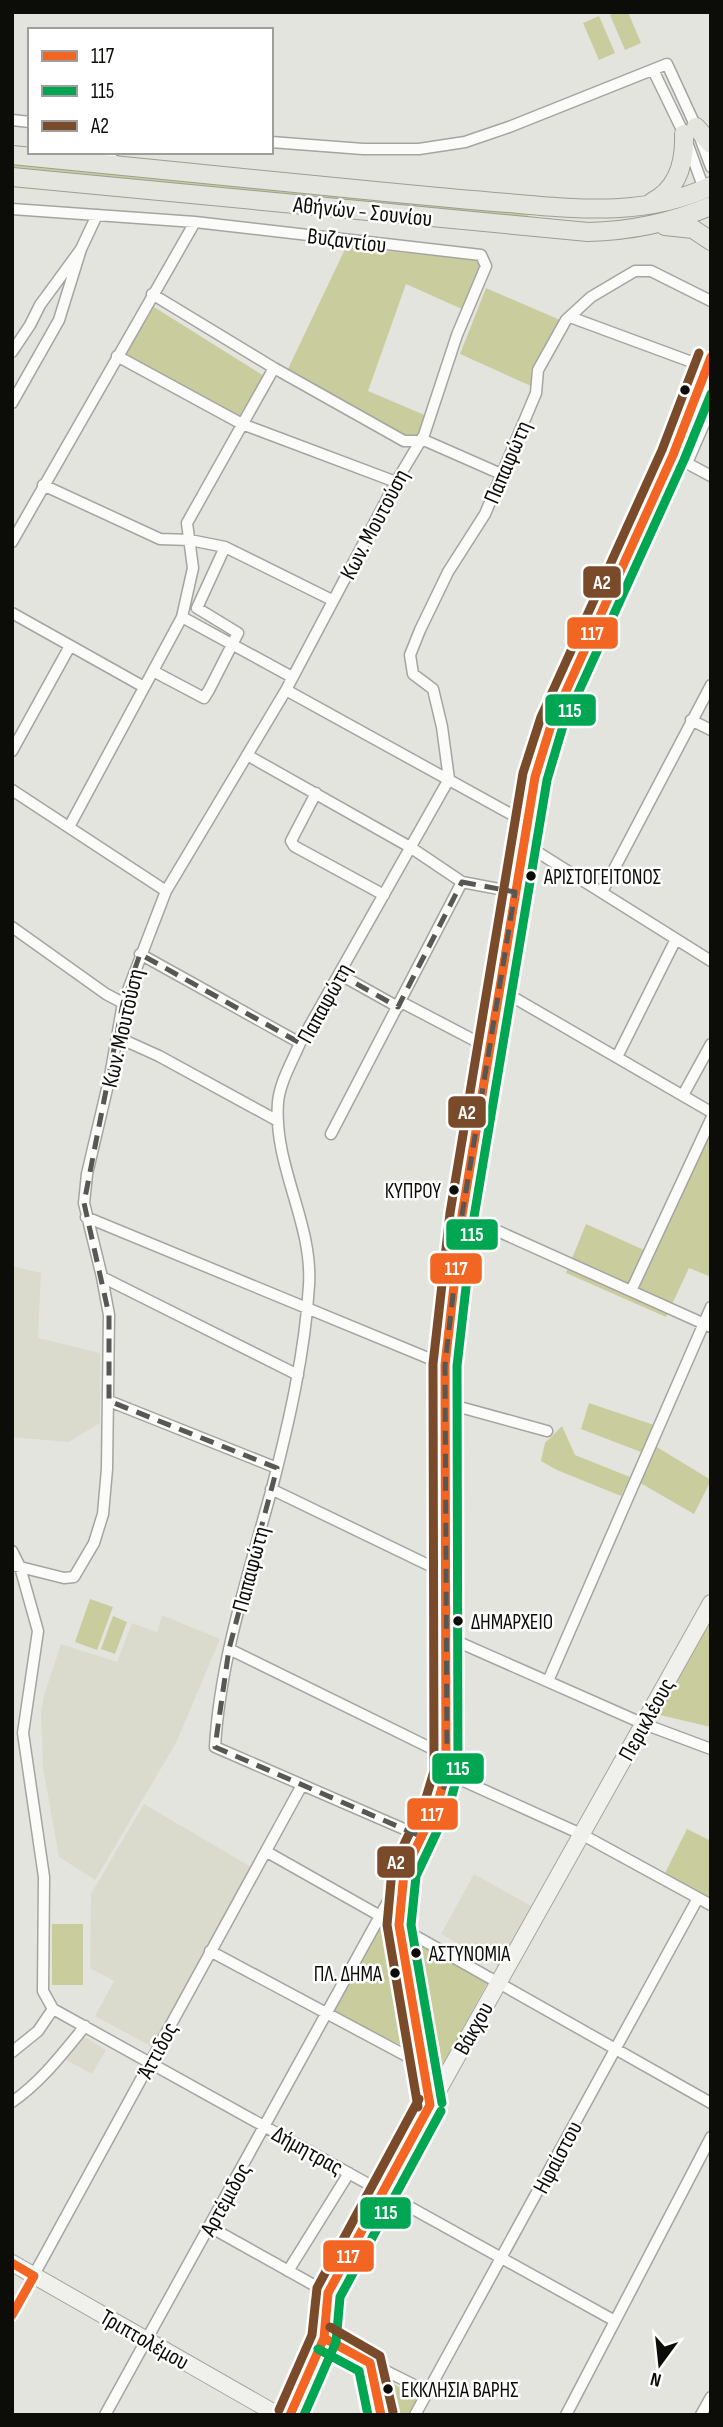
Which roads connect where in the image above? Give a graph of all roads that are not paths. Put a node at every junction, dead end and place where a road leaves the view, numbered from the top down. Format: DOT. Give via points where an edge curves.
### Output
graph roads {
  1 [pos="653,70"];
  2 [pos="690,131"];
  3 [pos="273,142"];
  4 [pos="711,144"];
  5 [pos="101,154"];
  6 [pos="12,155"];
  7 [pos="126,166"];
  8 [pos="711,167"];
  9 [pos="12,177"];
  10 [pos="709,199"];
  11 [pos="636,208"];
  12 [pos="12,209"];
  13 [pos="97,215"];
  14 [pos="195,222"];
  15 [pos="637,229"];
  16 [pos="711,240"];
  17 [pos="80,249"];
  18 [pos="152,294"];
  19 [pos="711,301"];
  20 [pos="570,317"];
  21 [pos="12,352"];
  22 [pos="117,356"];
  23 [pos="710,362"];
  24 [pos="274,369"];
  25 [pos="12,403"];
  26 [pos="711,408"];
  27 [pos="242,424"];
  28 [pos="418,442"];
  29 [pos="680,459"];
  30 [pos="501,474"];
  31 [pos="711,476"];
  32 [pos="396,482"];
  33 [pos="43,485"];
  34 [pos="190,540"];
  35 [pos="12,542"];
  36 [pos="225,547"];
  37 [pos="332,600"];
  38 [pos="12,613"];
  39 [pos="182,617"];
  40 [pos="233,645"];
  41 [pos="71,646"];
  42 [pos="153,671"];
  43 [pos="292,677"];
  44 [pos="711,685"];
  45 [pos="144,687"];
  46 [pos="286,690"];
  47 [pos="691,720"];
  48 [pos="711,730"];
  49 [pos="12,751"];
  50 [pos="247,755"];
  51 [pos="449,779"];
  52 [pos="12,790"];
  53 [pos="316,793"];
  54 [pos="527,823"];
  55 [pos="69,827"];
  56 [pos="523,843"];
  57 [pos="410,847"];
  58 [pos="462,882"];
  59 [pos="166,891"];
  60 [pos="515,892"];
  61 [pos="602,892"];
  62 [pos="384,895"];
  63 [pos="12,927"];
  64 [pos="676,939"];
  65 [pos="140,954"];
  66 [pos="711,961"];
  67 [pos="339,974"];
  68 [pos="499,989"];
  69 [pos="122,1003"];
  70 [pos="399,1005"];
  71 [pos="117,1037"];
  72 [pos="300,1043"];
  73 [pos="711,1044"];
  74 [pos="489,1048"];
  75 [pos="617,1057"];
  76 [pos="682,1095"];
  77 [pos="711,1112"];
  78 [pos="711,1119"];
  79 [pos="278,1121"];
  80 [pos="331,1133"];
  81 [pos="462,1215"];
  82 [pos="86,1217"];
  83 [pos="102,1277"];
  84 [pos="631,1291"];
  85 [pos="307,1307"];
  86 [pos="711,1307"];
  87 [pos="707,1325"];
  88 [pos="445,1365"];
  89 [pos="298,1375"];
  90 [pos="109,1401"];
  91 [pos="445,1403"];
  92 [pos="547,1431"];
  93 [pos="277,1468"];
  94 [pos="271,1489"];
  95 [pos="12,1551"];
  96 [pos="16,1566"];
  97 [pos="447,1574"];
  98 [pos="710,1604"];
  99 [pos="447,1637"];
  100 [pos="229,1649"];
  101 [pos="548,1681"];
  102 [pos="12,1717"];
  103 [pos="24,1720"];
  104 [pos="644,1724"];
  105 [pos="711,1749"];
  106 [pos="447,1765"];
  107 [pos="302,1785"];
  108 [pos="581,1834"];
  109 [pos="420,1836"];
  110 [pos="267,1852"];
  111 [pos="404,1873"];
  112 [pos="698,1898"];
  113 [pos="711,1905"];
  114 [pos="381,1916"];
  115 [pos="399,1925"];
  116 [pos="210,1951"];
  117 [pos="498,1983"];
  118 [pos="53,2009"];
  119 [pos="327,2013"];
  120 [pos="85,2026"];
  121 [pos="616,2049"];
  122 [pos="12,2052"];
  123 [pos="150,2063"];
  124 [pos="424,2066"];
  125 [pos="446,2077"];
  126 [pos="12,2102"];
  127 [pos="711,2102"];
  128 [pos="430,2105"];
  129 [pos="264,2126"];
  130 [pos="711,2137"];
  131 [pos="349,2173"];
  132 [pos="382,2192"];
  133 [pos="210,2227"];
  134 [pos="502,2258"];
  135 [pos="12,2263"];
  136 [pos="288,2271"];
  137 [pos="34,2276"];
  138 [pos="328,2293"];
  139 [pos="12,2315"];
  140 [pos="615,2321"];
  141 [pos="324,2338"];
  142 [pos="146,2340"];
  143 [pos="370,2363"];
  144 [pos="428,2392"];
  145 [pos="711,2397"];
  146 [pos="105,2415"];
  147 [pos="278,2415"];
  148 [pos="290,2415"];
  149 [pos="381,2415"];
  150 [pos="415,2415"];
  151 [pos="566,2415"];
  152 [pos="701,2415"];
  1 -- 2 [label="street"];
  1 -- 2 [label="street" via="667,64"];
  1 -- 3 [label="street" via="465,142 419,149"];
  2 -- 4 [label="main road"];
  2 -- 8 [label="street"];
  2 -- 10 [label="street"];
  2 -- 11 [label="main road" via="675,183 660,198"];
  5 -- 7 [label="street"];
  6 -- 7 [label="main road, Αθήνών - Σουνίου"];
  7 -- 11 [label="main road, Αθήνών - Σουνίου" via="569,209"];
  9 -- 15 [label="main road, Αθήνών - Σουνίου" via="568,230"];
  10 -- 11 [label="main road, Αθήνών - Σουνίου"];
  10 -- 15 [label="main road, Αθήνών - Σουνίου" via="675,220"];
  12 -- 13 [label="street, Βυζαντίου"];
  13 -- 14 [label="street, Βυζαντίου"];
  13 -- 17 [label="street"];
  14 -- 18 [label="street"];
  14 -- 28 [label="street, Βυζαντίου" via="481,255 486,266 457,335 428,428"];
  15 -- 16 [label="main road" via="680,226"];
  17 -- 21 [label="street"];
  17 -- 25 [label="street" via="59,320"];
  18 -- 22 [label="street"];
  18 -- 24 [label="street"];
  19 -- 20 [label="street, Παπαφώτη" via="651,271 635,271"];
  20 -- 23 [label="street"];
  20 -- 30 [label="street, Παπαφώτη" via="538,370 536,393"];
  22 -- 27 [label="street"];
  22 -- 33 [label="street"];
  23 -- 29 [label="main road"];
  24 -- 27 [label="street"];
  24 -- 28 [label="street" via="404,442"];
  26 -- 29 [label="street"];
  27 -- 32 [label="street"];
  27 -- 34 [label="street" via="187,523"];
  28 -- 30 [label="street" via="426,441"];
  28 -- 32 [label="street, Κων. Μουτούση"];
  29 -- 31 [label="street"];
  29 -- 54 [label="main road" via="552,722"];
  30 -- 51 [label="street, Παπαφώτη" via="485,514 448,572 410,655 413,674 433,690"];
  32 -- 37 [label="street, Κων. Μουτούση"];
  33 -- 34 [label="street" via="160,539"];
  33 -- 35 [label="street"];
  34 -- 36 [label="street"];
  34 -- 39 [label="street" via="193,568"];
  36 -- 37 [label="street"];
  36 -- 40 [label="street" via="197,608 238,633"];
  37 -- 43 [label="street, Κων. Μουτούση"];
  38 -- 41 [label="street"];
  39 -- 40 [label="street"];
  39 -- 42 [label="street"];
  40 -- 42 [label="street" via="204,698"];
  40 -- 43 [label="street"];
  41 -- 45 [label="street"];
  41 -- 49 [label="street"];
  42 -- 45 [label="street"];
  43 -- 46 [label="street, Κων. Μουτούση"];
  44 -- 47 [label="street"];
  45 -- 55 [label="street"];
  46 -- 50 [label="street, Κων. Μουτούση"];
  46 -- 51 [label="street"];
  47 -- 48 [label="street"];
  47 -- 61 [label="street"];
  50 -- 53 [label="street"];
  50 -- 59 [label="street, Κων. Μουτούση"];
  51 -- 54 [label="street"];
  51 -- 57 [label="street, Παπαφώτη"];
  52 -- 55 [label="street"];
  53 -- 57 [label="street"];
  53 -- 62 [label="street" via="291,841"];
  54 -- 56 [label="main road"];
  55 -- 59 [label="street"];
  56 -- 60 [label="main road"];
  56 -- 61 [label="street"];
  57 -- 58 [label="street"];
  57 -- 62 [label="street, Παπαφώτη"];
  58 -- 60 [label="street"];
  58 -- 70 [label="street"];
  59 -- 65 [label="street, Κων. Μουτούση"];
  60 -- 68 [label="main road"];
  61 -- 64 [label="street"];
  62 -- 67 [label="street, Παπαφώτη"];
  63 -- 69 [label="street"];
  64 -- 66 [label="street"];
  64 -- 75 [label="street"];
  65 -- 69 [label="street, Κων. Μουτούση"];
  65 -- 72 [label="street"];
  67 -- 70 [label="street"];
  67 -- 72 [label="street, Παπαφώτη"];
  68 -- 74 [label="main road"];
  68 -- 75 [label="street"];
  69 -- 71 [label="street, Κων. Μουτούση"];
  70 -- 74 [label="street"];
  70 -- 80 [label="street"];
  71 -- 79 [label="street"];
  71 -- 82 [label="street, Κων. Μουτούση" via="87,1174"];
  72 -- 79 [label="street, Παπαφώτη" via="281,1089"];
  73 -- 76 [label="street"];
  74 -- 81 [label="main road"];
  75 -- 76 [label="street"];
  76 -- 77 [label="street"];
  78 -- 84 [label="street"];
  79 -- 85 [label="street, Παπαφώτη" via="310,1256"];
  81 -- 84 [label="street"];
  81 -- 88 [label="main road"];
  82 -- 83 [label="street, Κων. Μουτούση"];
  82 -- 85 [label="street"];
  83 -- 89 [label="street"];
  83 -- 90 [label="street, Κων. Μουτούση" via="108,1315"];
  84 -- 87 [label="street"];
  85 -- 88 [label="street"];
  85 -- 89 [label="street, Παπαφώτη"];
  86 -- 87 [label="street"];
  87 -- 101 [label="street"];
  88 -- 91 [label="main road"];
  89 -- 93 [label="street, Παπαφώτη"];
  90 -- 93 [label="street"];
  90 -- 96 [label="street, Κων. Μουτούση" via="103,1514 79,1570 74,1577 64,1578"];
  91 -- 92 [label="street"];
  91 -- 97 [label="main road"];
  93 -- 94 [label="street, Παπαφώτη"];
  94 -- 97 [label="street"];
  94 -- 100 [label="street, Παπαφώτη"];
  95 -- 96 [label="street"];
  96 -- 103 [label="street" via="38,1631"];
  97 -- 99 [label="main road"];
  98 -- 104 [label="main road, Περικλέους"];
  99 -- 101 [label="street"];
  99 -- 106 [label="main road"];
  100 -- 106 [label="street"];
  100 -- 107 [label="street, Παπαφώτη" via="215,1747"];
  101 -- 104 [label="street"];
  102 -- 103 [label="street"];
  103 -- 118 [label="street" via="24,1753 44,1877 43,1991"];
  104 -- 105 [label="street"];
  104 -- 108 [label="main road, Περικλέους"];
  106 -- 108 [label="street"];
  106 -- 109 [label="main road" via="444,1787"];
  107 -- 109 [label="street"];
  107 -- 110 [label="street, Άττιδος"];
  108 -- 112 [label="street"];
  108 -- 117 [label="main road, Βάκχου"];
  109 -- 111 [label="main road"];
  110 -- 114 [label="street"];
  110 -- 116 [label="street, Άττιδος"];
  111 -- 114 [label="street, Αρτέμιδος"];
  111 -- 115 [label="main road"];
  112 -- 113 [label="street"];
  112 -- 121 [label="street, Ηφαίστου"];
  114 -- 115 [label="street"];
  114 -- 119 [label="street, Αρτέμιδος"];
  115 -- 117 [label="street"];
  115 -- 124 [label="main road"];
  116 -- 119 [label="street"];
  116 -- 123 [label="street, Άττιδος"];
  117 -- 121 [label="street"];
  117 -- 125 [label="main road, Βάκχου"];
  118 -- 120 [label="street, Δήμητρας"];
  118 -- 122 [label="street" via="38,2031"];
  119 -- 124 [label="street"];
  119 -- 129 [label="street, Αρτέμιδος"];
  120 -- 123 [label="street, Δήμητρας"];
  120 -- 126 [label="street" via="60,2058"];
  121 -- 127 [label="street"];
  121 -- 134 [label="street, Ηφαίστου"];
  123 -- 129 [label="street, Δήμητρας"];
  123 -- 137 [label="street, Άττιδος"];
  124 -- 125 [label="street"];
  124 -- 128 [label="main road"];
  125 -- 128 [label="main road, Βάκχου"];
  128 -- 132 [label="main road, Βάκχου"];
  129 -- 131 [label="street, Δήμητρας"];
  129 -- 133 [label="street, Αρτέμιδος"];
  130 -- 140 [label="street"];
  131 -- 132 [label="street, Δήμητρας"];
  131 -- 136 [label="street"];
  132 -- 134 [label="street, Δήμητρας"];
  132 -- 138 [label="main road, Βάκχου"];
  133 -- 136 [label="street"];
  133 -- 142 [label="street, Αρτέμιδος"];
  134 -- 140 [label="street, Δήμητρας"];
  134 -- 144 [label="street, Ηφαίστου"];
  135 -- 137 [label="main road, Τριπτολέμου"];
  136 -- 138 [label="street"];
  137 -- 139 [label="street, Άττιδος"];
  137 -- 142 [label="main road, Τριπτολέμου"];
  138 -- 141 [label="main road, Βάκχου"];
  140 -- 151 [label="street"];
  141 -- 143 [label="main road"];
  141 -- 148 [label="main road, Βάκχου"];
  142 -- 146 [label="street, Αρτέμιδος"];
  142 -- 147 [label="main road, Τριπτολέμου"];
  143 -- 144 [label="street"];
  143 -- 149 [label="main road"];
  144 -- 150 [label="street, Ηφαίστου"];
  145 -- 152 [label="street"];
}
